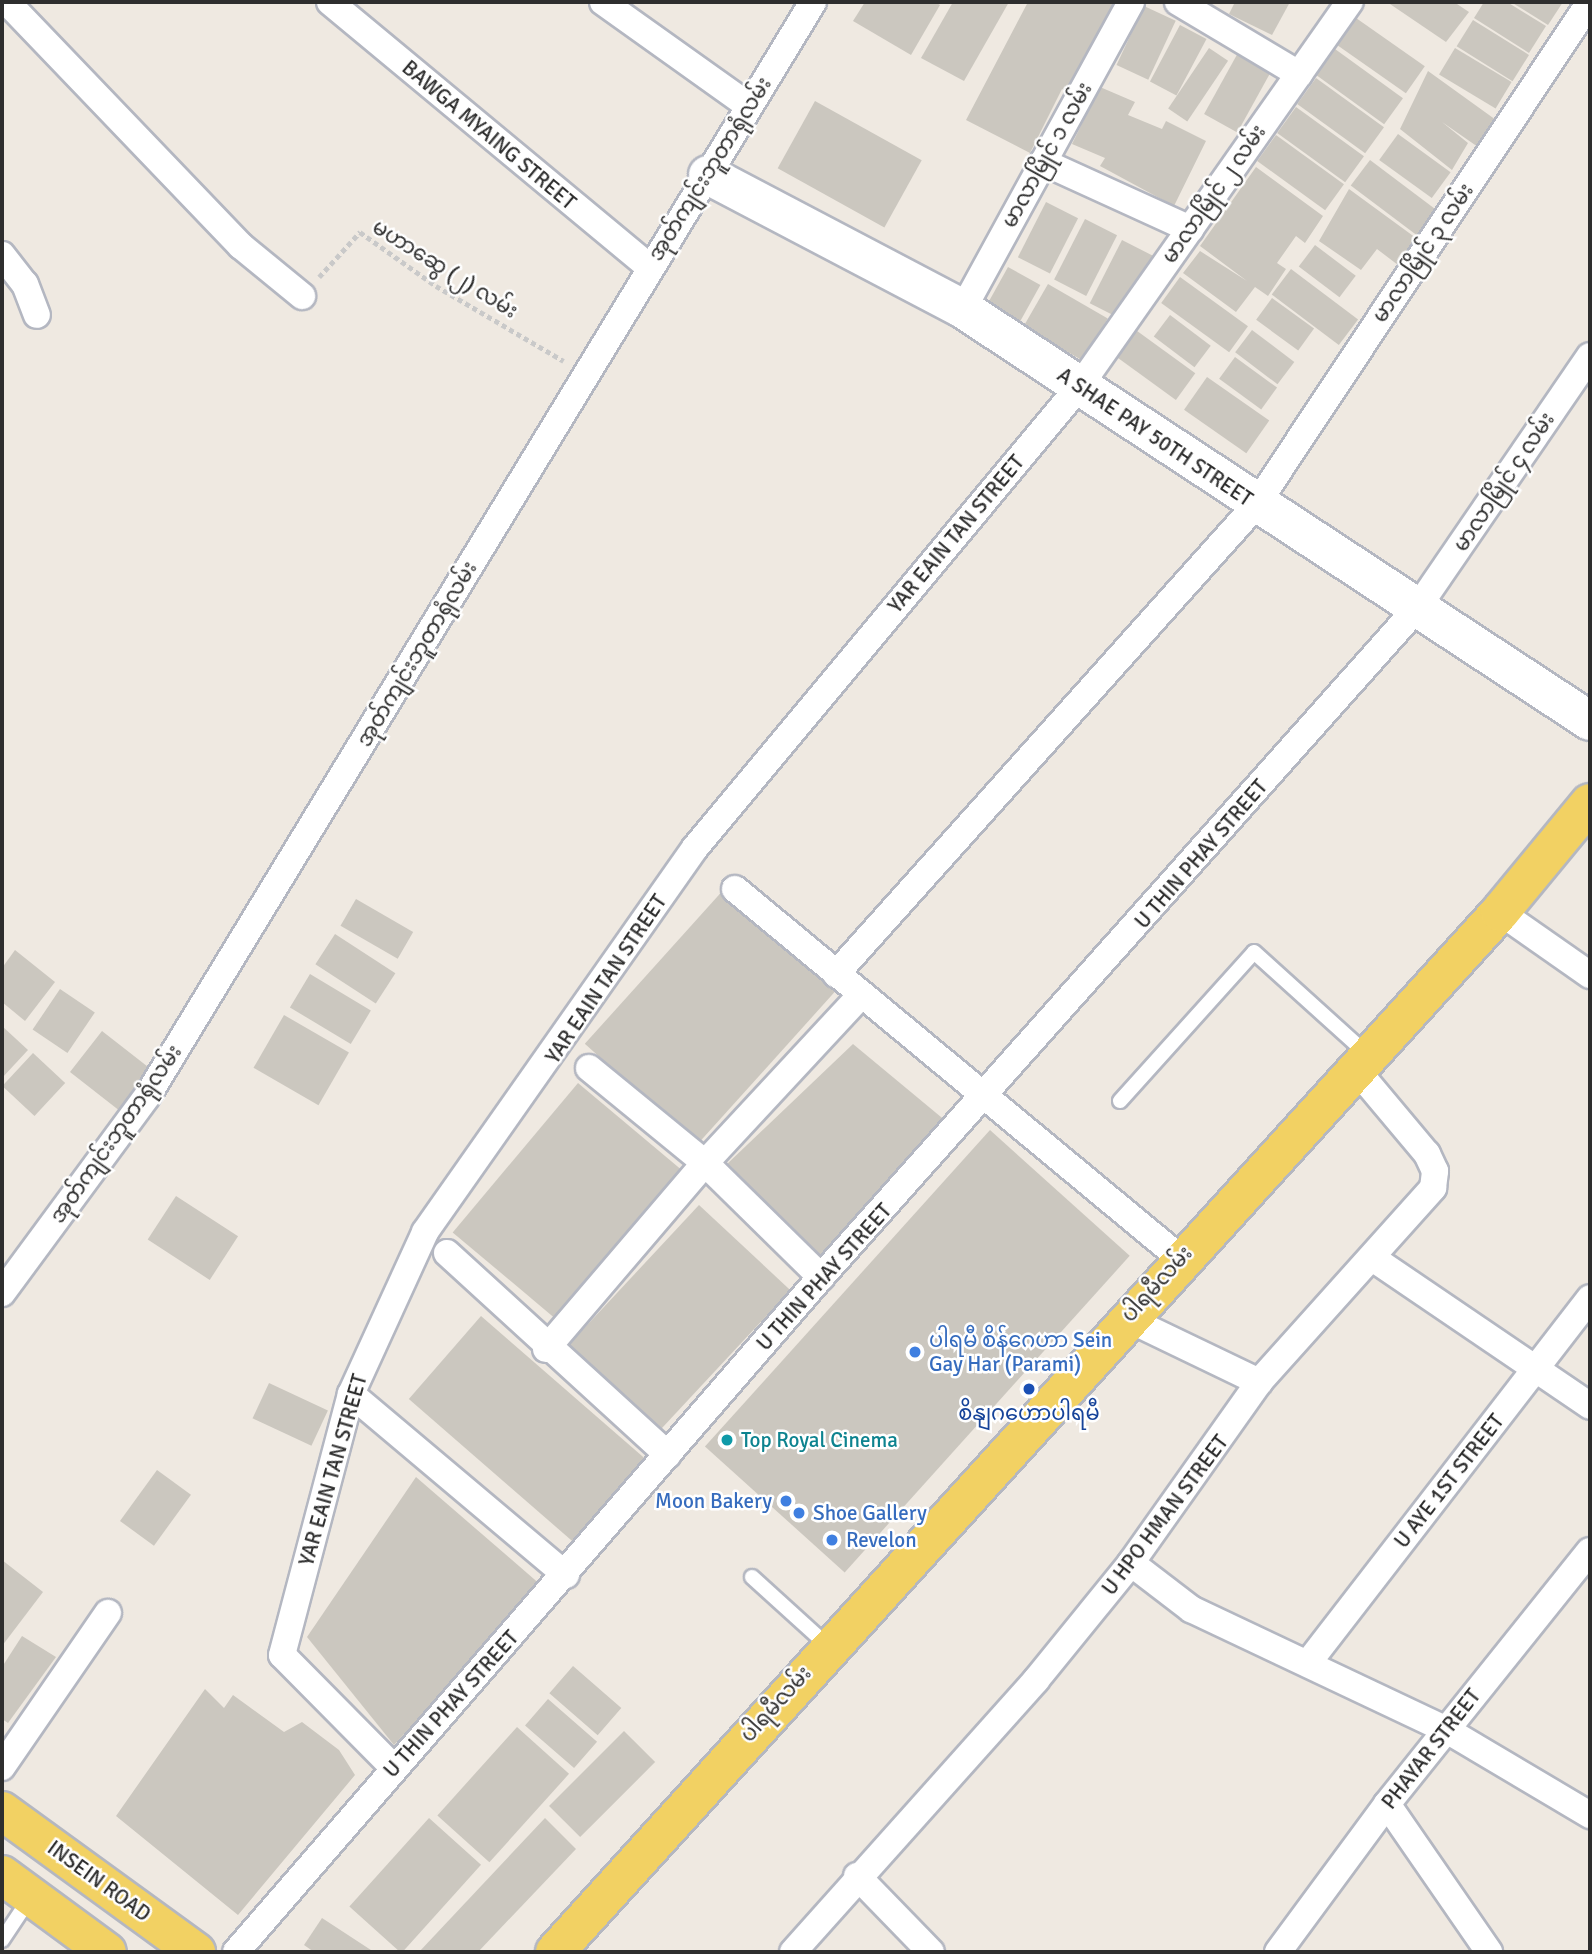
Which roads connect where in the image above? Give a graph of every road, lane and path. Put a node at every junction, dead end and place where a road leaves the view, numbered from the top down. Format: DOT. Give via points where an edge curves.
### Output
graph roads {
  1 [pos="7,2"];
  2 [pos="330,2"];
  3 [pos="603,2"];
  4 [pos="813,2"];
  5 [pos="1131,2"];
  6 [pos="1178,2"];
  7 [pos="1350,2"];
  8 [pos="1590,2"];
  9 [pos="1299,74"];
  10 [pos="750,106"];
  11 [pos="1043,162"];
  12 [pos="708,175"];
  13 [pos="1190,229"];
  14 [pos="2,255"];
  15 [pos="649,267"];
  16 [pos="302,296"];
  17 [pos="963,309"];
  18 [pos="37,315"];
  19 [pos="1590,356"];
  20 [pos="587,375"];
  21 [pos="1079,387"];
  22 [pos="1256,505"];
  23 [pos="1419,607"];
  24 [pos="1590,721"];
  25 [pos="1590,803"];
  26 [pos="735,889"];
  27 [pos="1500,912"];
  28 [pos="836,974"];
  29 [pos="1590,975"];
  30 [pos="860,996"];
  31 [pos="1361,1061"];
  32 [pos="589,1068"];
  33 [pos="985,1099"];
  34 [pos="1120,1101"];
  35 [pos="705,1163"];
  36 [pos="447,1253"];
  37 [pos="1180,1258"];
  38 [pos="1374,1259"];
  39 [pos="821,1277"];
  40 [pos="2,1293"];
  41 [pos="1590,1298"];
  42 [pos="1126,1318"];
  43 [pos="546,1349"];
  44 [pos="1535,1369"];
  45 [pos="1259,1382"];
  46 [pos="351,1394"];
  47 [pos="1590,1406"];
  48 [pos="668,1455"];
  49 [pos="1590,1551"];
  50 [pos="1131,1563"];
  51 [pos="566,1575"];
  52 [pos="752,1577"];
  53 [pos="108,1613"];
  54 [pos="828,1646"];
  55 [pos="1308,1663"];
  56 [pos="1445,1729"];
  57 [pos="2,1767"];
  58 [pos="394,1768"];
  59 [pos="1387,1804"];
  60 [pos="1586,1805"];
  61 [pos="2,1811"];
  62 [pos="858,1876"];
  63 [pos="16,1886"];
  64 [pos="2,1940"];
  65 [pos="107,1952"];
  66 [pos="195,1952"];
  67 [pos="236,1952"];
  68 [pos="555,1952"];
  69 [pos="793,1952"];
  70 [pos="931,1952"];
  71 [pos="1278,1952"];
  72 [pos="1489,1952"];
  1 -- 16 [label="street" via="241,246"];
  2 -- 15 [label="street, BAWGA MYAING STREET"];
  3 -- 10 [label="street"];
  4 -- 10 [label="street, အုတ်ကျင်းဘူတာရုံလမ်း"];
  5 -- 11 [label="street, မာလာမြိုင် ၁ လမ်း"];
  6 -- 9 [label="street"];
  7 -- 9 [label="street, မာလာမြိုင် ၂ လမ်း"];
  8 -- 22 [label="street, မာလာမြိုင် ၃ လမ်း"];
  9 -- 13 [label="street, မာလာမြိုင် ၂ လမ်း"];
  10 -- 12 [label="street, အုတ်ကျင်းဘူတာရုံလမ်း"];
  11 -- 13 [label="street"];
  11 -- 17 [label="street, မာလာမြိုင် ၁ လမ်း"];
  12 -- 15 [label="street, အုတ်ကျင်းဘူတာရုံလမ်း"];
  12 -- 17 [label="street, A SHAE PAY 50TH STREET"];
  13 -- 21 [label="street, မာလာမြိုင် ၂ လမ်း"];
  14 -- 18 [label="street" via="24,284"];
  15 -- 20 [label="street, အုတ်ကျင်းဘူတာရုံလမ်း"];
  16 -- 20 [label="path, မဟာဆွေ (၂) လမ်း" via="360,232 436,286"];
  17 -- 21 [label="street, A SHAE PAY 50TH STREET"];
  19 -- 23 [label="street, မာလာမြိုင် ၄ လမ်း"];
  20 -- 40 [label="street, အုတ်ကျင်းဘူတာရုံလမ်း" via="148,1095"];
  21 -- 22 [label="street, A SHAE PAY 50TH STREET"];
  21 -- 46 [label="street, YAR EAIN TAN STREET" via="695,848 425,1232"];
  22 -- 23 [label="street, A SHAE PAY 50TH STREET"];
  22 -- 28 [label="street, မာလာမြိုင် ၃ လမ်း"];
  23 -- 24 [label="street, A SHAE PAY 50TH STREET"];
  23 -- 33 [label="street, U THIN PHAY STREET"];
  25 -- 27 [label="main road, ပါရမီလမ်း"];
  26 -- 28 [label="street"];
  27 -- 29 [label="street"];
  27 -- 31 [label="main road, ပါရမီလမ်း"];
  28 -- 30 [label="street"];
  30 -- 33 [label="street"];
  30 -- 35 [label="street"];
  31 -- 34 [label="lane" via="1254,952"];
  31 -- 37 [label="main road, ပါရမီလမ်း"];
  31 -- 38 [label="street, U HPO HMAN STREET" via="1427,1154 1436,1180"];
  32 -- 35 [label="street"];
  33 -- 37 [label="street"];
  33 -- 39 [label="street, U THIN PHAY STREET"];
  35 -- 39 [label="street"];
  35 -- 43 [label="street"];
  36 -- 43 [label="street"];
  37 -- 42 [label="main road, ပါရမီလမ်း"];
  38 -- 44 [label="street"];
  38 -- 45 [label="street, U HPO HMAN STREET"];
  39 -- 48 [label="street, U THIN PHAY STREET"];
  41 -- 44 [label="street, U AYE 1ST STREET"];
  42 -- 45 [label="street"];
  42 -- 54 [label="main road, ပါရမီလမ်း"];
  43 -- 48 [label="street"];
  44 -- 47 [label="street"];
  44 -- 55 [label="street, U AYE 1ST STREET"];
  45 -- 50 [label="street, U HPO HMAN STREET"];
  46 -- 51 [label="street"];
  46 -- 58 [label="street, YAR EAIN TAN STREET" via="282,1655"];
  48 -- 51 [label="street, U THIN PHAY STREET"];
  49 -- 56 [label="street, PHAYAR STREET"];
  50 -- 55 [label="street" via="1191,1609"];
  50 -- 62 [label="street, U HPO HMAN STREET" via="1027,1691"];
  51 -- 58 [label="street, U THIN PHAY STREET"];
  52 -- 54 [label="lane"];
  53 -- 57 [label="street"];
  54 -- 68 [label="main road, ပါရမီလမ်း"];
  55 -- 56 [label="street"];
  56 -- 59 [label="street, PHAYAR STREET"];
  56 -- 60 [label="street"];
  58 -- 67 [label="street, U THIN PHAY STREET"];
  59 -- 71 [label="street, PHAYAR STREET"];
  59 -- 72 [label="street"];
  61 -- 66 [label="main road, INSEIN ROAD"];
  62 -- 69 [label="street, U HPO HMAN STREET"];
  62 -- 70 [label="street"];
  63 -- 64 [label="lane"];
  63 -- 65 [label="main road"];
}
